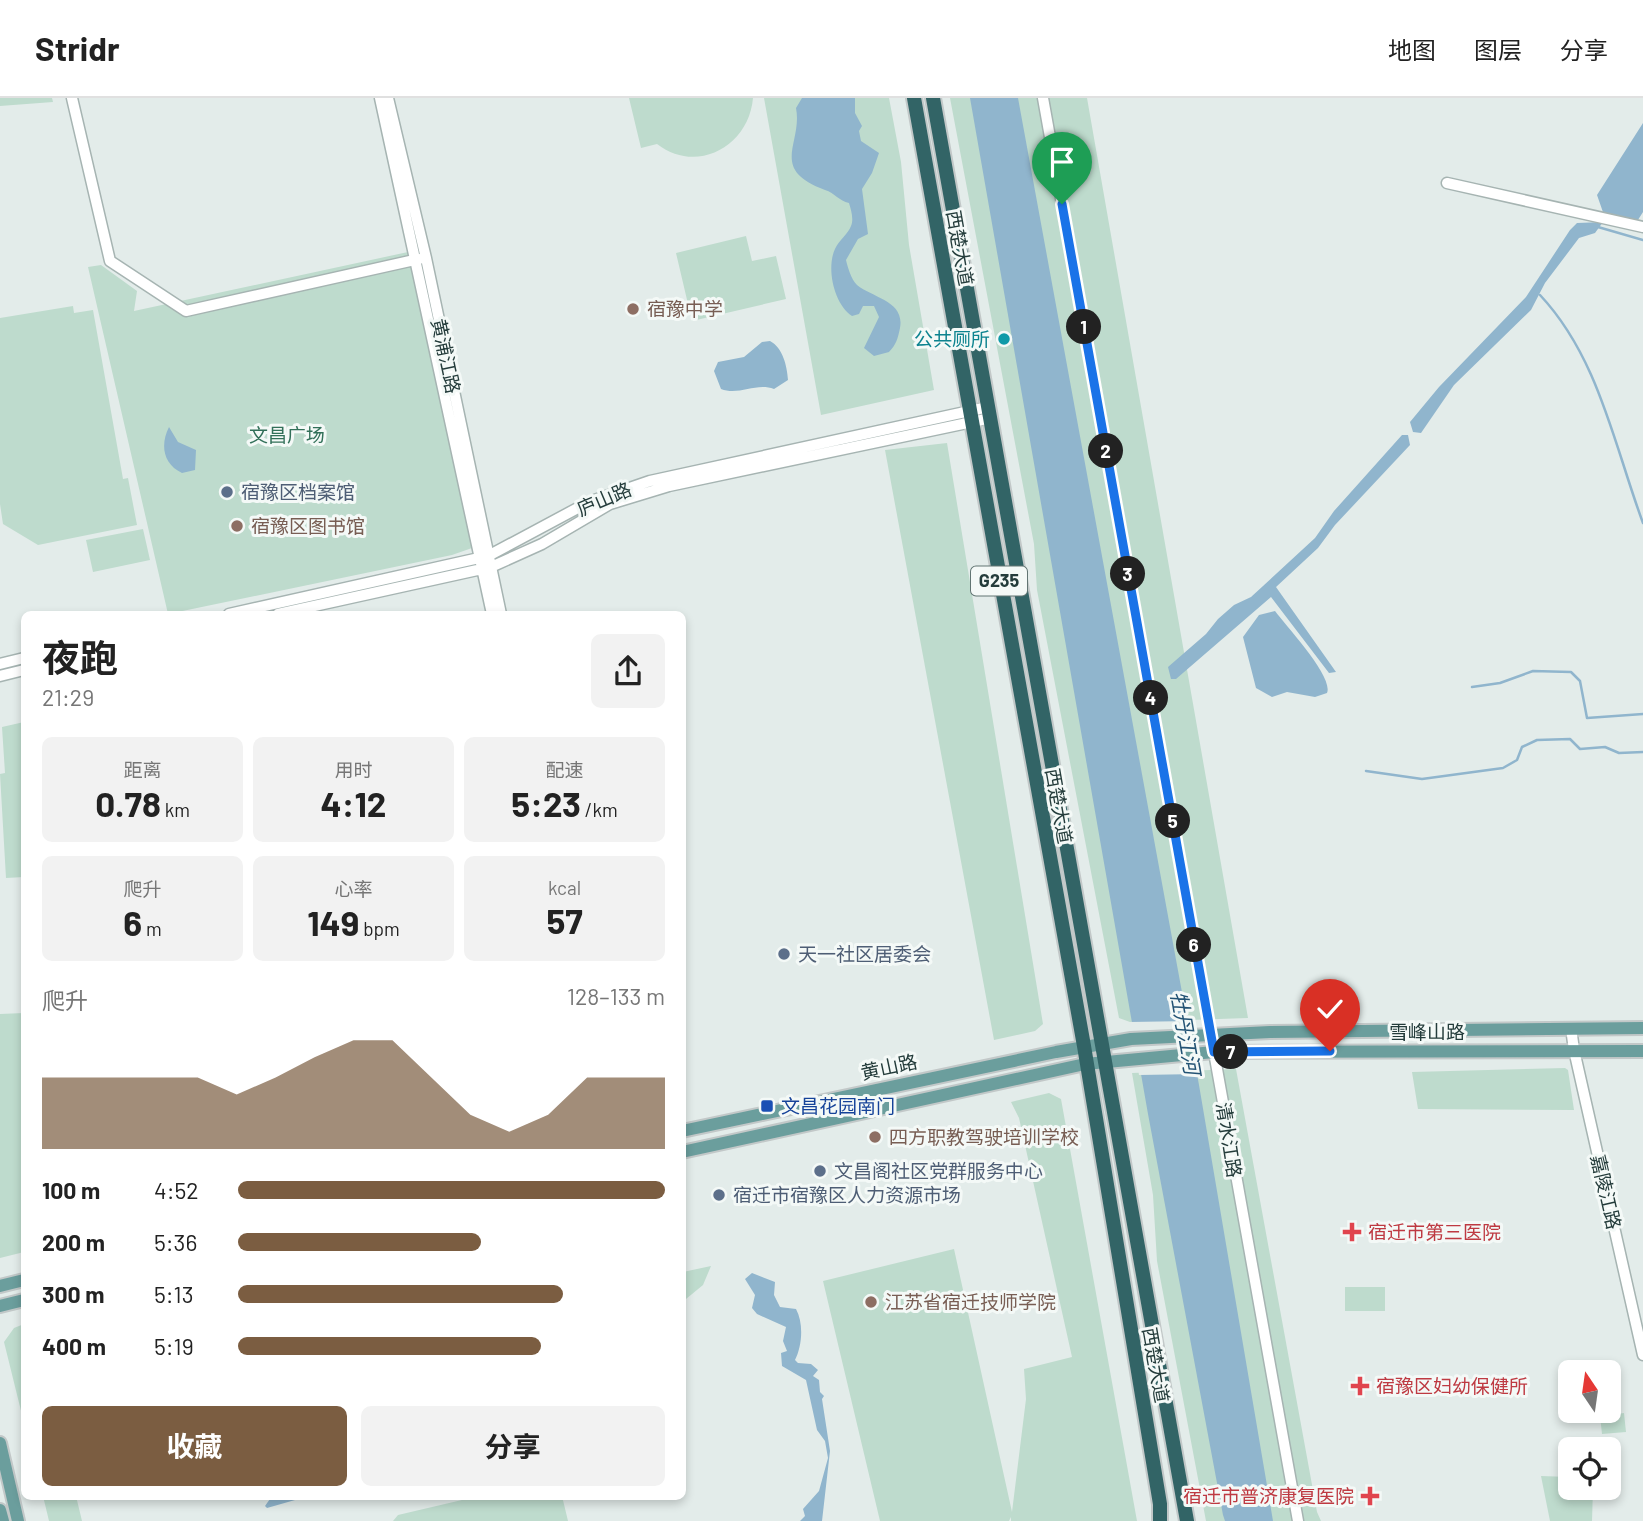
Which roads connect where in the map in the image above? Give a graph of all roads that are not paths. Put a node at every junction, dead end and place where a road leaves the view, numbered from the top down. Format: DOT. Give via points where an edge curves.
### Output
graph roads {
  1 [pos="72,98"];
  2 [pos="380,98"];
  3 [pos="388,98"];
  4 [pos="914,98"];
  5 [pos="933,98"];
  6 [pos="1043,98"];
  7 [pos="1447,183"];
  8 [pos="1643,227"];
  9 [pos="421,259"];
  10 [pos="989,412"];
  11 [pos="970,416"];
  12 [pos="484,557"];
  13 [pos="487,568"];
  14 [pos="242,611"];
  15 [pos="292,611"];
  16 [pos="492,611"];
  17 [pos="500,611"];
  18 [pos="21,659"];
  19 [pos="0,664"];
  20 [pos="21,671"];
  21 [pos="0,676"];
  22 [pos="1571,1028"];
  23 [pos="1643,1028"];
  24 [pos="1212,1034"];
  25 [pos="1103,1042"];
  26 [pos="1084,1046"];
  27 [pos="1574,1050"];
  28 [pos="1643,1051"];
  29 [pos="1214,1052"];
  30 [pos="1105,1061"];
  31 [pos="1085,1064"];
  32 [pos="686,1130"];
  33 [pos="686,1151"];
  34 [pos="21,1281"];
  35 [pos="0,1286"];
  36 [pos="21,1301"];
  37 [pos="0,1306"];
  38 [pos="1643,1355"];
  39 [pos="0,1443"];
  40 [pos="0,1510"];
  41 [pos="3,1521"];
  42 [pos="18,1521"];
  43 [pos="1161,1521"];
  44 [pos="1188,1521"];
  45 [pos="1298,1521"];
  1 -- 9 [label="street" via="110,261 186,311"];
  2 -- 9 [label="street, 黄浦江路"];
  3 -- 9 [label="street, 黄浦江路"];
  4 -- 11 [label="highway, 西楚大道 / G235"];
  5 -- 10 [label="highway, 西楚大道 / G235"];
  6 -- 24 [label="street, 清水江路"];
  7 -- 8 [label="street"];
  9 -- 12 [label="street, 黄浦江路"];
  10 -- 11 [label="street, 庐山路"];
  10 -- 25 [label="highway, 西楚大道 / G235"];
  11 -- 12 [label="street, 庐山路" via="650,481 589,502"];
  11 -- 13 [label="street, 庐山路" via="610,504 542,544"];
  11 -- 26 [label="highway, 西楚大道 / G235"];
  12 -- 13 [label="street, 黄浦江路"];
  12 -- 14 [label="street, 庐山路"];
  13 -- 15 [label="street, 庐山路"];
  13 -- 16 [label="street, 黄浦江路"];
  13 -- 17 [label="street, 黄浦江路"];
  18 -- 19 [label="street"];
  20 -- 21 [label="street"];
  22 -- 23 [label="main road, 雪峰山路"];
  22 -- 24 [label="main road, 雪峰山路"];
  22 -- 27 [label="street, 嘉陵江路"];
  24 -- 25 [label="main road, 雪峰山路"];
  24 -- 29 [label="street, 清水江路"];
  25 -- 26 [label="main road, 黄山路"];
  25 -- 30 [label="highway, G235"];
  26 -- 31 [label="highway, 西楚大道 / G235"];
  26 -- 32 [label="main road, 黄山路"];
  27 -- 28 [label="main road, 雪峰山路"];
  27 -- 29 [label="main road, 雪峰山路"];
  27 -- 38 [label="street, 嘉陵江路"];
  29 -- 30 [label="main road, 雪峰山路"];
  29 -- 45 [label="street, 清水江路"];
  30 -- 31 [label="main road, 雪峰山路"];
  30 -- 44 [label="highway, 西楚大道"];
  31 -- 33 [label="main road, 黄山路"];
  31 -- 43 [label="highway, 西楚大道"];
  34 -- 35 [label="main road"];
  36 -- 37 [label="main road"];
  39 -- 42 [label="main road"];
  40 -- 41 [label="main road"];
}
